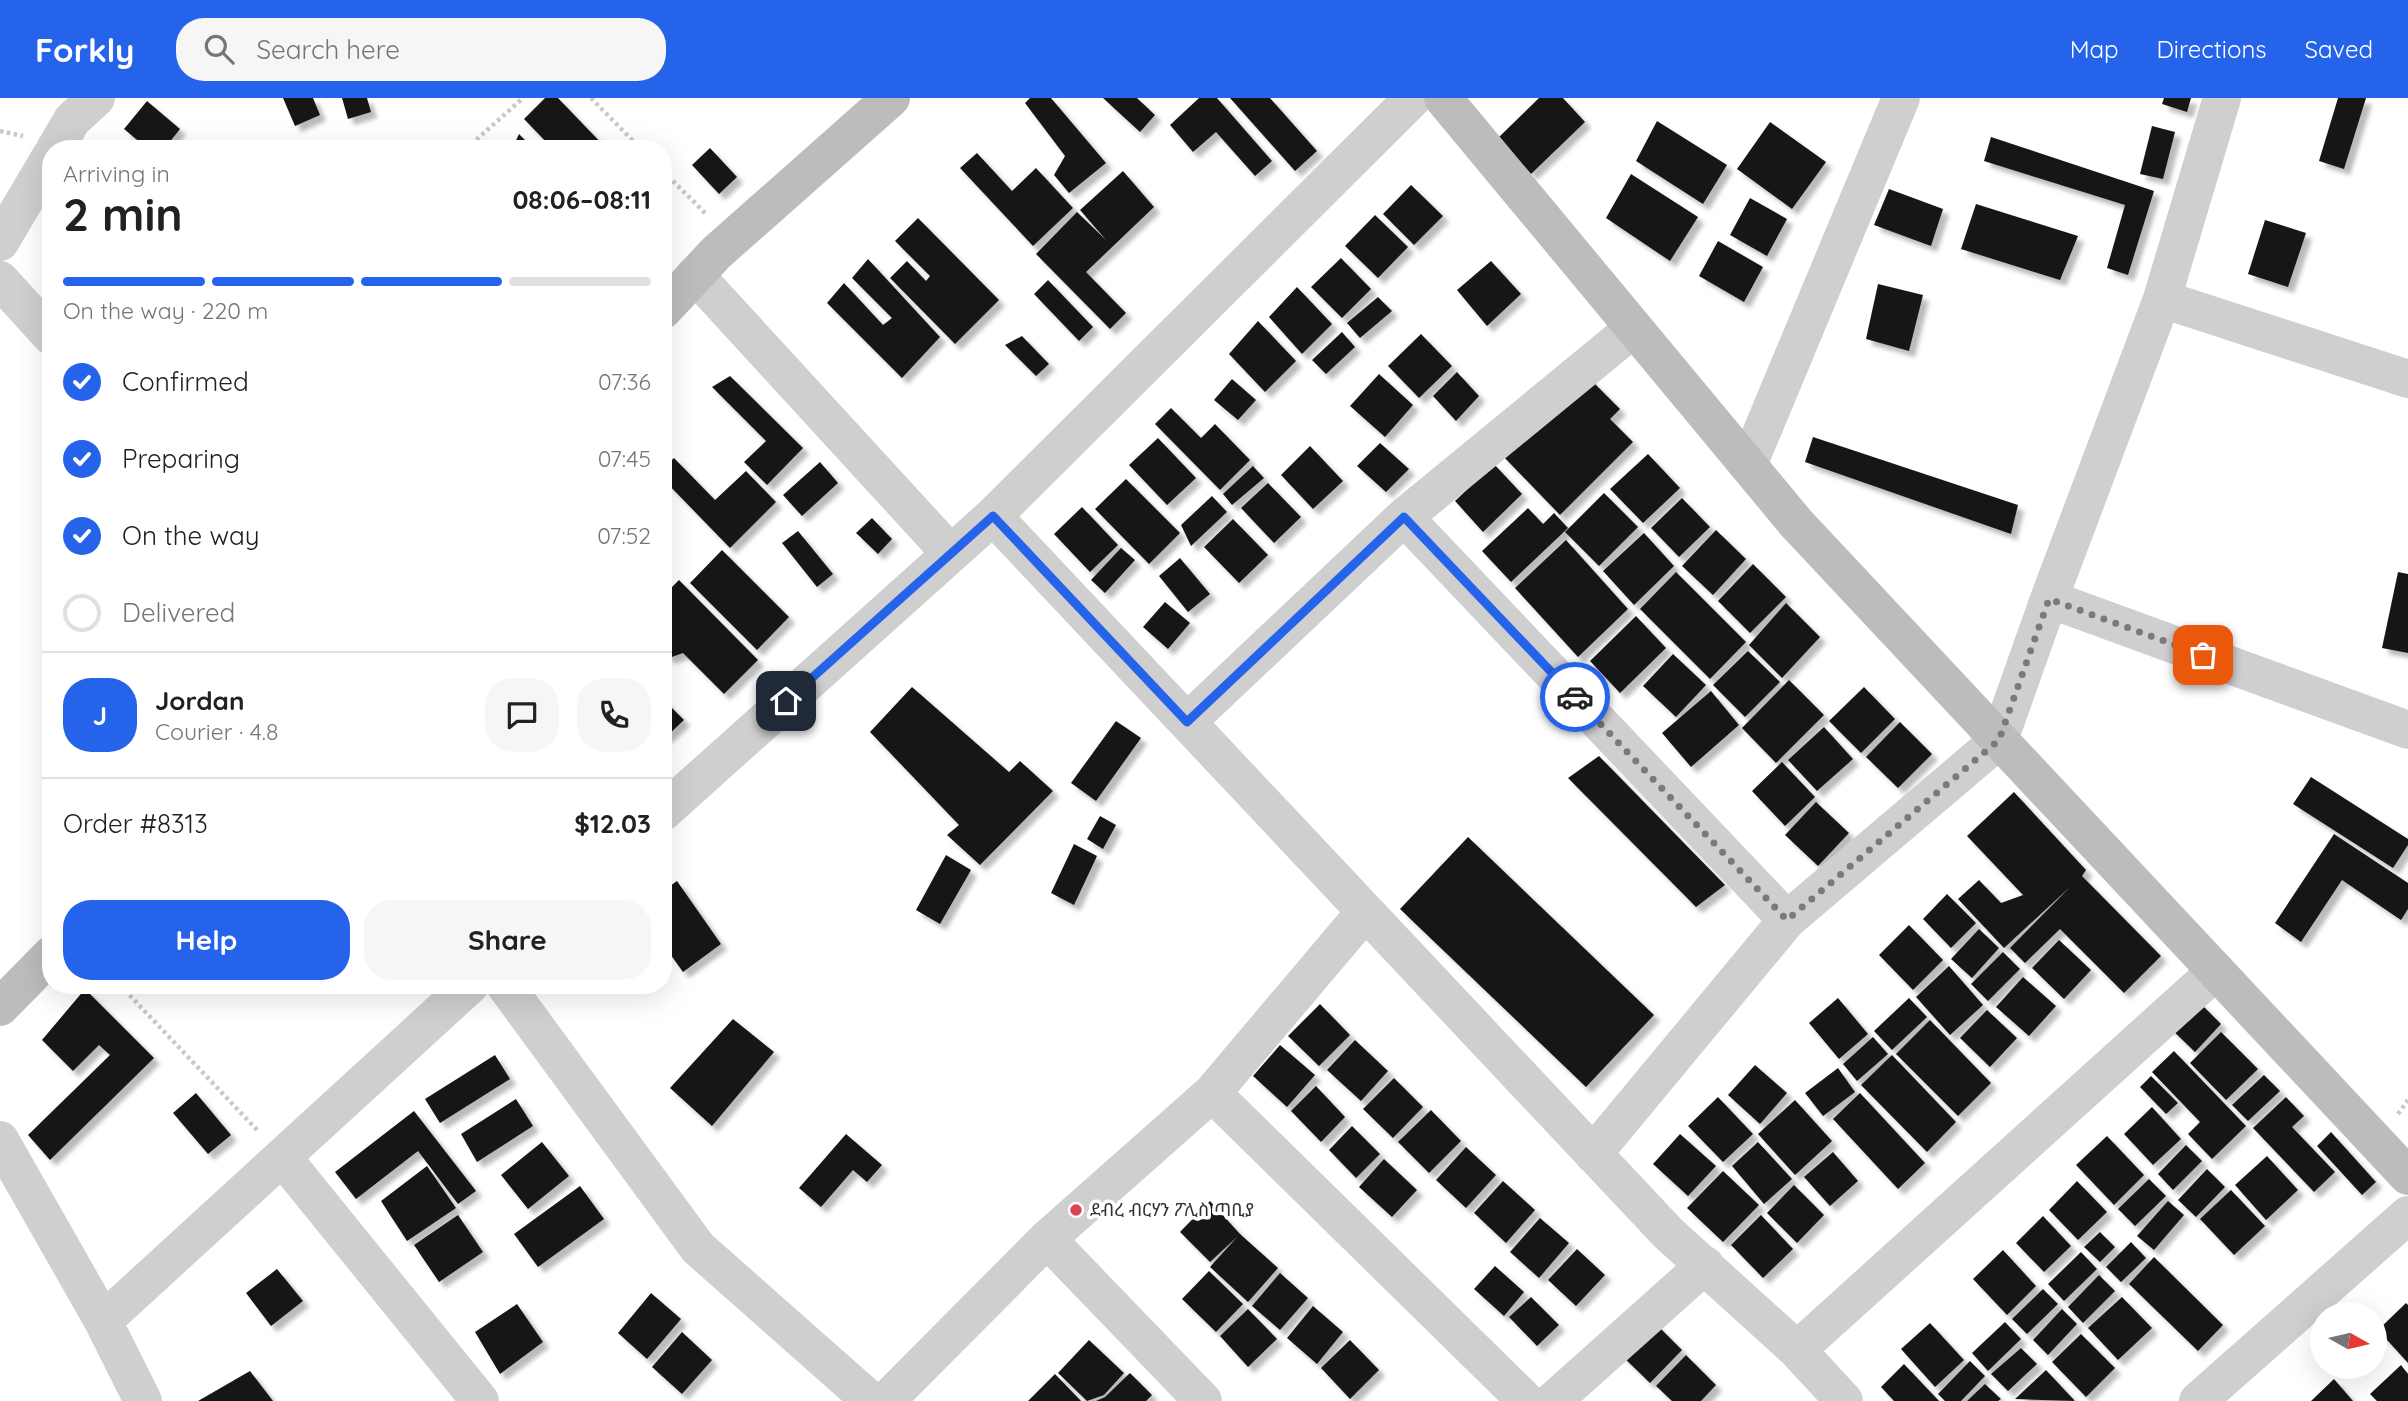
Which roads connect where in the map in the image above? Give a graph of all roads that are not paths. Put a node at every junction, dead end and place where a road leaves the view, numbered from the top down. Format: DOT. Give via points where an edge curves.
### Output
graph roads {
  1 [pos="96,98"];
  2 [pos="891,98"];
  3 [pos="1413,98"];
  4 [pos="1443,98"];
  5 [pos="1901,98"];
  6 [pos="2222,98"];
  7 [pos="60,140"];
  8 [pos="42,171"];
  9 [pos="0,242"];
  10 [pos="695,275"];
  11 [pos="0,280"];
  12 [pos="2162,299"];
  13 [pos="672,300"];
  14 [pos="42,326"];
  15 [pos="1634,328"];
  16 [pos="2408,379"];
  17 [pos="1748,466"];
  18 [pos="993,516"];
  19 [pos="1404,517"];
  20 [pos="951,554"];
  21 [pos="2049,599"];
  22 [pos="1187,722"];
  23 [pos="2408,730"];
  24 [pos="1999,740"];
  25 [pos="672,804"];
  26 [pos="1366,912"];
  27 [pos="1787,920"];
  28 [pos="42,964"];
  29 [pos="2216,971"];
  30 [pos="460,994"];
  31 [pos="512,994"];
  32 [pos="0,1007"];
  33 [pos="1212,1093"];
  34 [pos="0,1140"];
  35 [pos="1593,1154"];
  36 [pos="283,1158"];
  37 [pos="2408,1175"];
  38 [pos="2408,1215"];
  39 [pos="1047,1239"];
  40 [pos="1705,1265"];
  41 [pos="103,1321"];
  42 [pos="1797,1350"];
  43 [pos="143,1401"];
  44 [pos="480,1401"];
  45 [pos="871,1401"];
  46 [pos="886,1401"];
  47 [pos="1203,1401"];
  48 [pos="1526,1401"];
  49 [pos="1553,1401"];
  50 [pos="1844,1401"];
  51 [pos="2198,1401"];
  1 -- 7 [label="street" via="72,120"];
  2 -- 10 [label="street"];
  3 -- 18 [label="street"];
  4 -- 15 [label="street"];
  5 -- 17 [label="street"];
  6 -- 12 [label="street"];
  8 -- 9 [label="street"];
  10 -- 13 [label="street"];
  10 -- 20 [label="street"];
  11 -- 14 [label="street"];
  12 -- 16 [label="street"];
  12 -- 21 [label="street"];
  15 -- 17 [label="street"];
  15 -- 19 [label="street"];
  17 -- 24 [label="street"];
  18 -- 20 [label="street"];
  18 -- 22 [label="street"];
  19 -- 22 [label="street"];
  19 -- 27 [label="street"];
  20 -- 25 [label="street"];
  21 -- 23 [label="street"];
  21 -- 24 [label="street"];
  22 -- 26 [label="street"];
  24 -- 27 [label="street"];
  24 -- 29 [label="street"];
  26 -- 33 [label="street"];
  26 -- 35 [label="street"];
  27 -- 35 [label="street"];
  28 -- 32 [label="street"];
  29 -- 37 [label="street"];
  29 -- 42 [label="street"];
  30 -- 36 [label="street"];
  31 -- 45 [label="street" via="698,1248"];
  33 -- 39 [label="street"];
  33 -- 48 [label="street"];
  34 -- 41 [label="street"];
  35 -- 40 [label="street"];
  36 -- 41 [label="street"];
  36 -- 44 [label="street"];
  38 -- 51 [label="street"];
  39 -- 46 [label="street"];
  39 -- 47 [label="street"];
  40 -- 42 [label="street"];
  40 -- 49 [label="street"];
  41 -- 43 [label="street"];
  42 -- 50 [label="street"];
}
